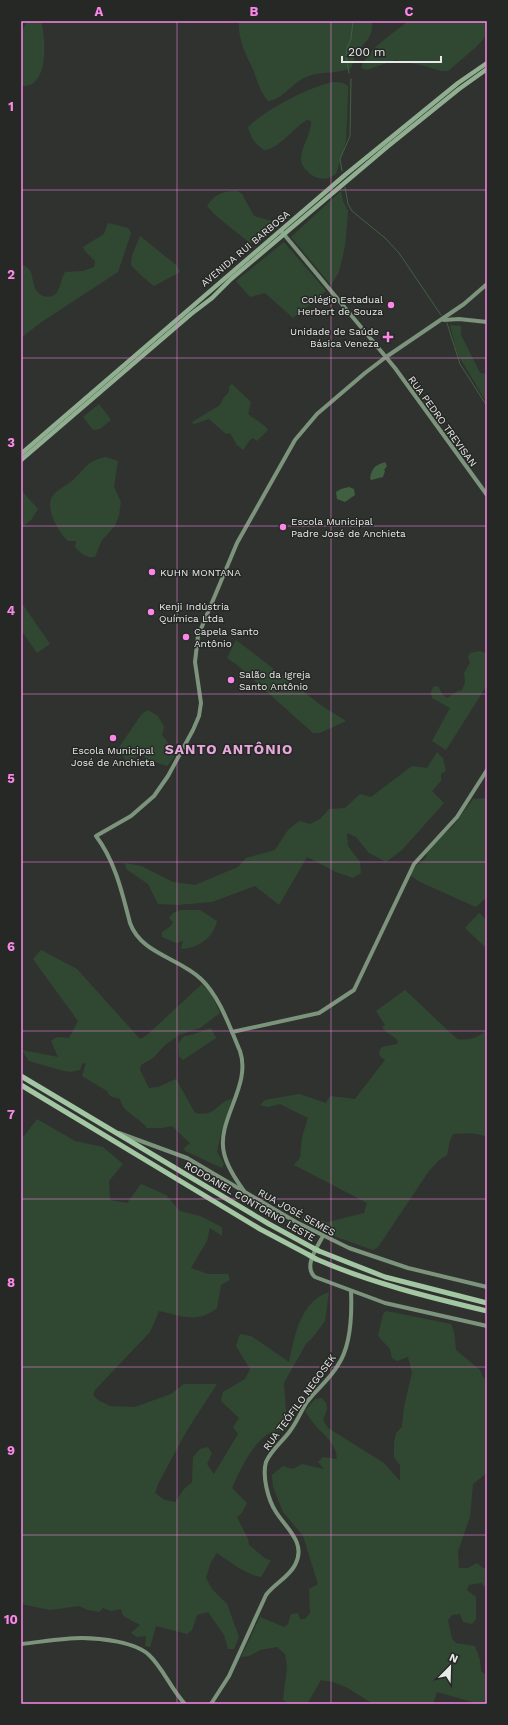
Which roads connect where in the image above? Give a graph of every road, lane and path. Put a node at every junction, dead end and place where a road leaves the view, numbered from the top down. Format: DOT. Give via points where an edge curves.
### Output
graph roads {
  1 [pos="487,63"];
  2 [pos="487,69"];
  3 [pos="347,177"];
  4 [pos="282,232"];
  5 [pos="487,284"];
  6 [pos="208,292"];
  7 [pos="213,298"];
  8 [pos="454,312"];
  9 [pos="458,319"];
  10 [pos="442,320"];
  11 [pos="487,322"];
  12 [pos="386,357"];
  13 [pos="21,454"];
  14 [pos="21,460"];
  15 [pos="487,495"];
  16 [pos="487,770"];
  17 [pos="232,1032"];
  18 [pos="21,1076"];
  19 [pos="21,1085"];
  20 [pos="108,1129"];
  21 [pos="230,1170"];
  22 [pos="225,1180"];
  23 [pos="244,1191"];
  24 [pos="323,1236"];
  25 [pos="487,1287"];
  26 [pos="351,1291"];
  27 [pos="487,1303"];
  28 [pos="487,1311"];
  29 [pos="487,1326"];
  30 [pos="21,1644"];
  31 [pos="185,1704"];
  32 [pos="211,1704"];
  1 -- 3 [label="main road, AVENIDA RUI BARBOSA" via="458,83"];
  2 -- 3 [label="main road, AVENIDA RUI BARBOSA"];
  3 -- 4 [label="main road, AVENIDA RUI BARBOSA"];
  4 -- 6 [label="main road, AVENIDA RUI BARBOSA"];
  4 -- 7 [label="main road, AVENIDA RUI BARBOSA"];
  4 -- 12 [label="street, RUA PEDRO TREVISAN"];
  5 -- 8 [label="street"];
  6 -- 7 [label="main road" via="213,292"];
  6 -- 13 [label="main road, AVENIDA RUI BARBOSA"];
  7 -- 14 [label="main road, AVENIDA RUI BARBOSA"];
  8 -- 9 [label="street"];
  8 -- 10 [label="street"];
  9 -- 10 [label="street"];
  9 -- 11 [label="street"];
  10 -- 12 [label="street"];
  12 -- 15 [label="street, RUA PEDRO TREVISAN"];
  12 -- 17 [label="street" via="317,414 291,446 237,543 198,636 195,662 201,703 193,730 154,796 131,816 96,836 110,858 130,923 137,936 148,946 190,970 203,981 216,999"];
  16 -- 17 [label="street" via="460,813 417,861 354,990 319,1013"];
  17 -- 21 [label="street" via="242,1056 243,1066 242,1077 222,1141 223,1153"];
  18 -- 20 [label="highway, RODOANEL CONTORNO LESTE"];
  19 -- 28 [label="highway, RODOANEL CONTORNO LESTE, bridge" via="266,1232 316,1259 384,1285"];
  20 -- 22 [label="street, RUA JOSÉ SEMES" via="180,1155"];
  20 -- 27 [label="highway, RODOANEL CONTORNO LESTE, bridge" via="268,1224 319,1251 402,1282"];
  21 -- 22 [label="street"];
  21 -- 23 [label="street"];
  22 -- 23 [label="street, RUA JOSÉ SEMES"];
  23 -- 24 [label="street, RUA JOSÉ SEMES"];
  24 -- 25 [label="street, RUA JOSÉ SEMES" via="398,1265"];
  24 -- 26 [label="street" via="311,1261 311,1273 318,1279"];
  26 -- 29 [label="street" via="397,1306"];
  26 -- 32 [label="street, RUA TEÓFILO NEGOSEK" via="351,1317 343,1358 307,1402 293,1427 266,1463 266,1479 273,1506 297,1542 296,1564 293,1570 266,1595 226,1682"];
  30 -- 31 [label="street" via="81,1638 139,1647 152,1658"];
}
